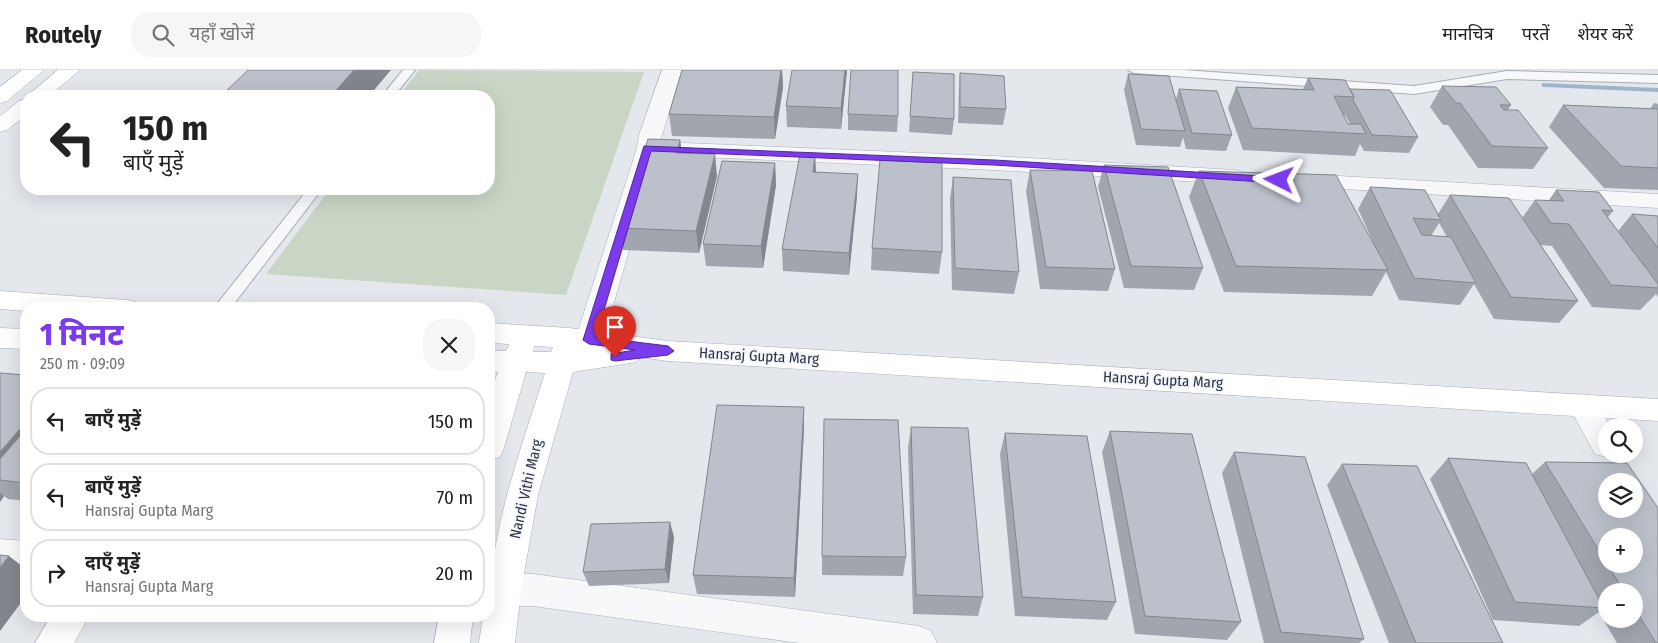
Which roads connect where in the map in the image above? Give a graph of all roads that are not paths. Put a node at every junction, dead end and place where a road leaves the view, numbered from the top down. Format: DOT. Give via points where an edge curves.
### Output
graph roads {
  1 [pos="34,70"];
  2 [pos="70,70"];
  3 [pos="409,70"];
  4 [pos="672,70"];
  5 [pos="1134,70"];
  6 [pos="1658,79"];
  7 [pos="45,90"];
  8 [pos="393,90"];
  9 [pos="0,97"];
  10 [pos="20,110"];
  11 [pos="0,126"];
  12 [pos="648,148"];
  13 [pos="310,195"];
  14 [pos="1658,201"];
  15 [pos="0,300"];
  16 [pos="28,302"];
  17 [pos="226,302"];
  18 [pos="495,333"];
  19 [pos="525,335"];
  20 [pos="0,338"];
  21 [pos="20,339"];
  22 [pos="573,347"];
  23 [pos="668,351"];
  24 [pos="502,362"];
  25 [pos="1582,405"];
  26 [pos="1658,410"];
  27 [pos="495,426"];
  28 [pos="1598,431"];
  29 [pos="0,554"];
  30 [pos="20,556"];
  31 [pos="504,590"];
  32 [pos="68,622"];
  33 [pos="455,622"];
  34 [pos="873,640"];
  35 [pos="53,643"];
  36 [pos="452,643"];
  37 [pos="497,643"];
  38 [pos="919,643"];
  1 -- 9 [label="street"];
  2 -- 7 [label="street"];
  3 -- 8 [label="lane"];
  4 -- 12 [label="street"];
  5 -- 6 [label="lane" via="1414,90 1507,75"];
  10 -- 11 [label="street"];
  12 -- 14 [label="street" via="984,162"];
  12 -- 22 [label="street"];
  13 -- 17 [label="lane"];
  15 -- 16 [label="street"];
  18 -- 19 [label="street, Hansraj Gupta Marg"];
  19 -- 22 [label="street, Hansraj Gupta Marg"];
  19 -- 24 [label="street"];
  20 -- 21 [label="street"];
  22 -- 23 [label="street, Hansraj Gupta Marg"];
  22 -- 23 [label="street, Hansraj Gupta Marg"];
  22 -- 24 [label="street, Hansraj Gupta Marg"];
  22 -- 31 [label="street, Nandi Vithi Marg" via="522,494"];
  23 -- 25 [label="street, Hansraj Gupta Marg"];
  24 -- 27 [label="street" via="503,396"];
  25 -- 26 [label="street, Hansraj Gupta Marg"];
  25 -- 28 [label="street"];
  29 -- 30 [label="street"];
  31 -- 34 [label="street" via="533,590"];
  31 -- 37 [label="street, Nandi Vithi Marg"];
  32 -- 35 [label="street"];
  33 -- 36 [label="street"];
  34 -- 38 [label="street"];
}
